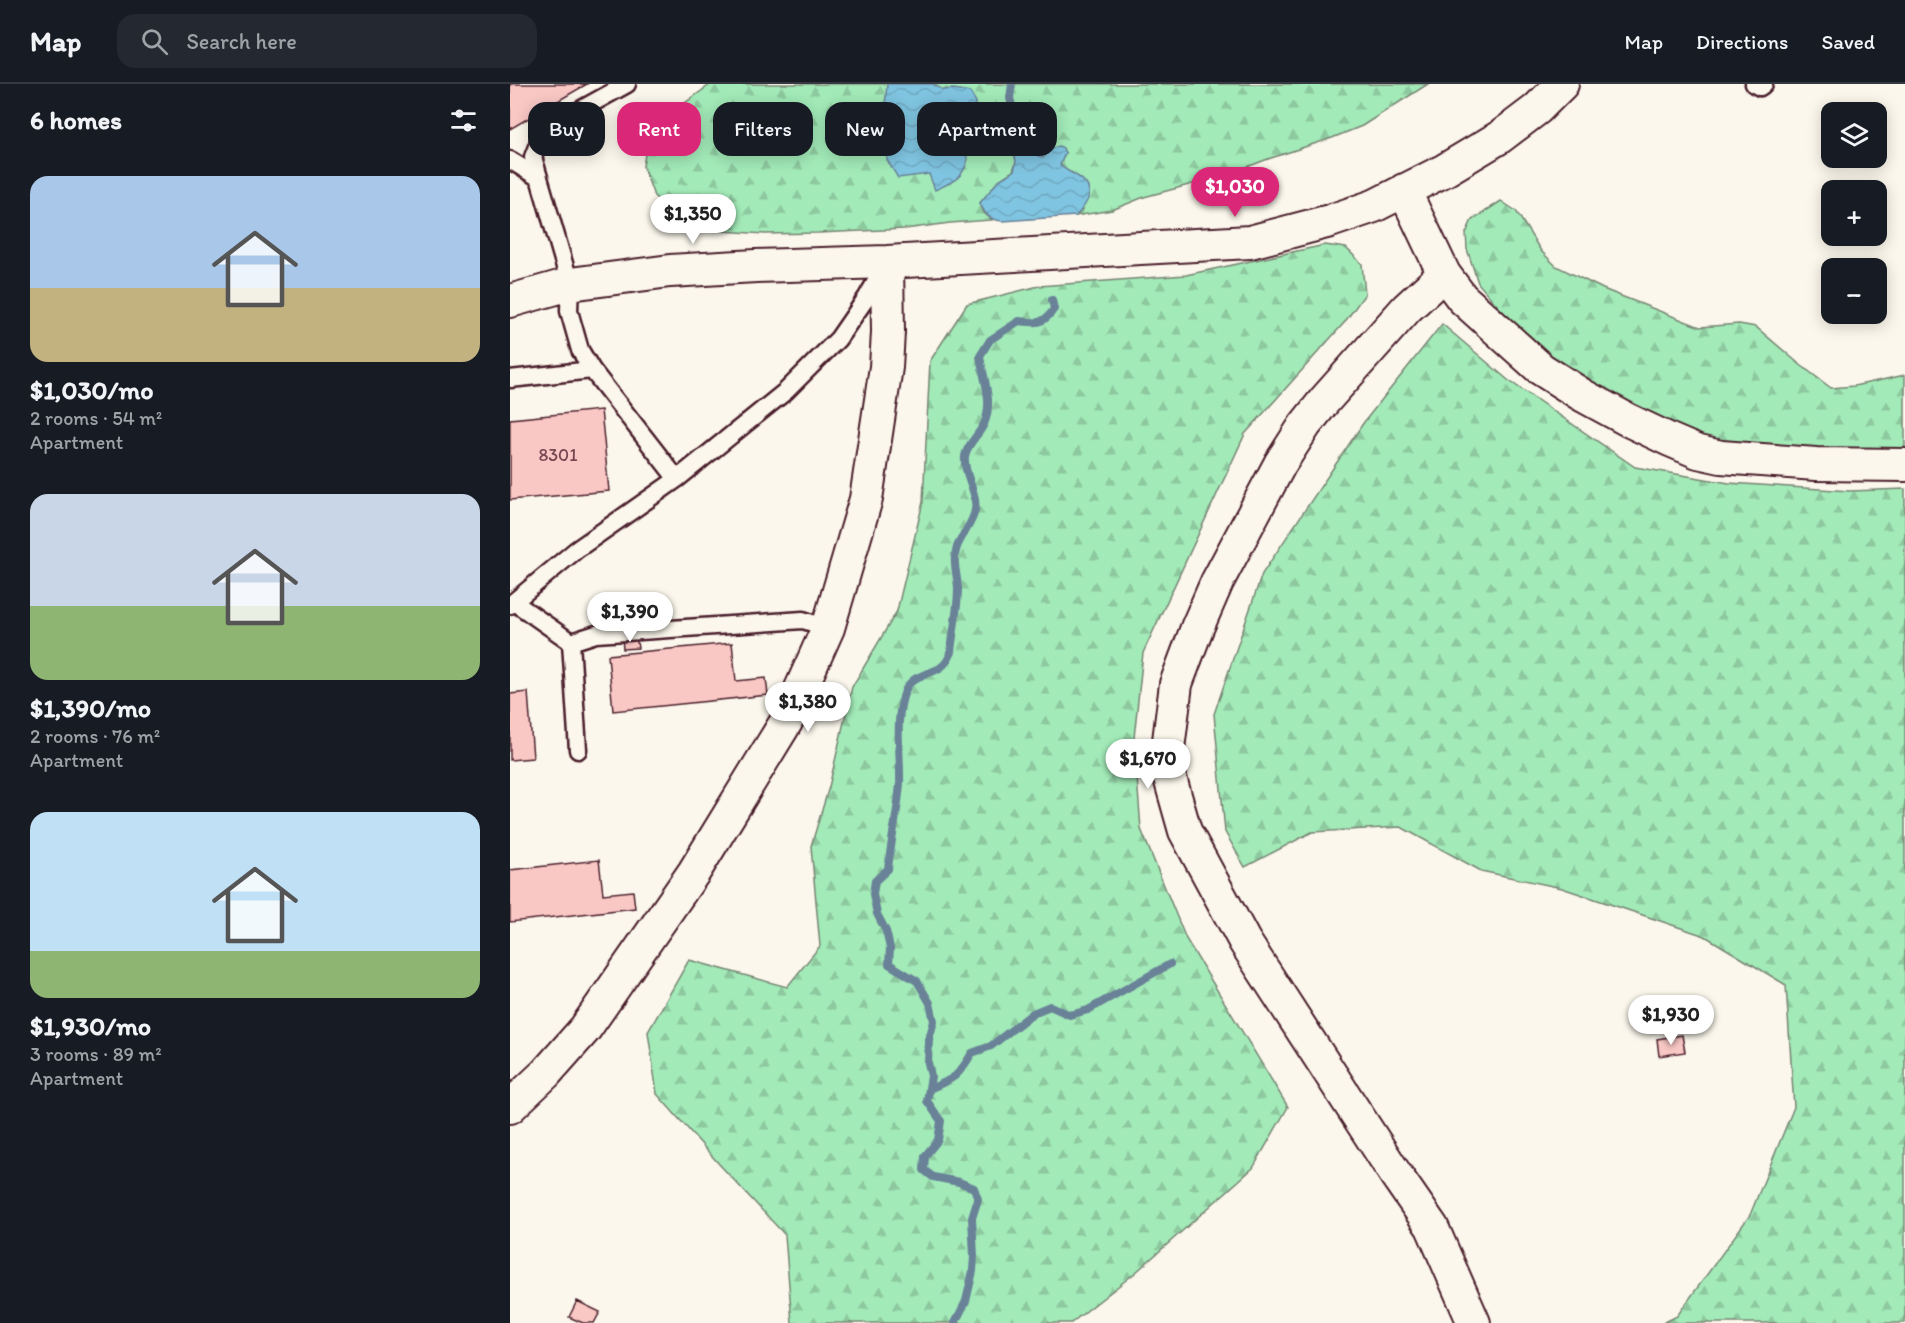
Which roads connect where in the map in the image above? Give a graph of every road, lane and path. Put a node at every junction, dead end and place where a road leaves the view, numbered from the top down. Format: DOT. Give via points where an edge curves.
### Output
graph roads {
  1 [pos="627,84"];
  2 [pos="1562,84"];
  3 [pos="1754,84"];
  4 [pos="1764,84"];
  5 [pos="510,160"];
  6 [pos="539,178"];
  7 [pos="1404,190"];
  8 [pos="887,262"];
  9 [pos="1444,274"];
  10 [pos="570,284"];
  11 [pos="510,301"];
  12 [pos="592,370"];
  13 [pos="510,379"];
  14 [pos="1905,465"];
  15 [pos="677,479"];
  16 [pos="512,603"];
  17 [pos="828,628"];
  18 [pos="571,642"];
  19 [pos="578,750"];
  20 [pos="510,1107"];
  21 [pos="1474,1323"];
  1 -- 6 [label="lane" via="542,134 533,157"];
  2 -- 7 [label="street" via="1537,109 1500,136"];
  3 -- 4 [label="lane"];
  5 -- 6 [label="lane"];
  6 -- 10 [label="lane"];
  7 -- 8 [label="street" via="1374,206 1330,221 1250,242"];
  7 -- 9 [label="street"];
  8 -- 10 [label="street" via="670,271"];
  8 -- 15 [label="lane" via="849,324 816,362"];
  8 -- 17 [label="street" via="886,367 866,499"];
  9 -- 14 [label="street" via="1462,298 1540,369 1628,420 1698,452 1747,460"];
  9 -- 21 [label="street" via="1359,361 1305,425 1280,464 1197,628 1176,684 1167,757 1185,831 1245,942 1432,1227"];
  10 -- 11 [label="street"];
  10 -- 12 [label="lane" via="569,311 580,350"];
  12 -- 13 [label="lane"];
  12 -- 15 [label="lane"];
  15 -- 16 [label="lane" via="576,550"];
  16 -- 18 [label="lane"];
  17 -- 18 [label="lane" via="803,620 596,634"];
  17 -- 20 [label="street" via="786,722 694,872 585,1029"];
  18 -- 19 [label="lane"];
}
